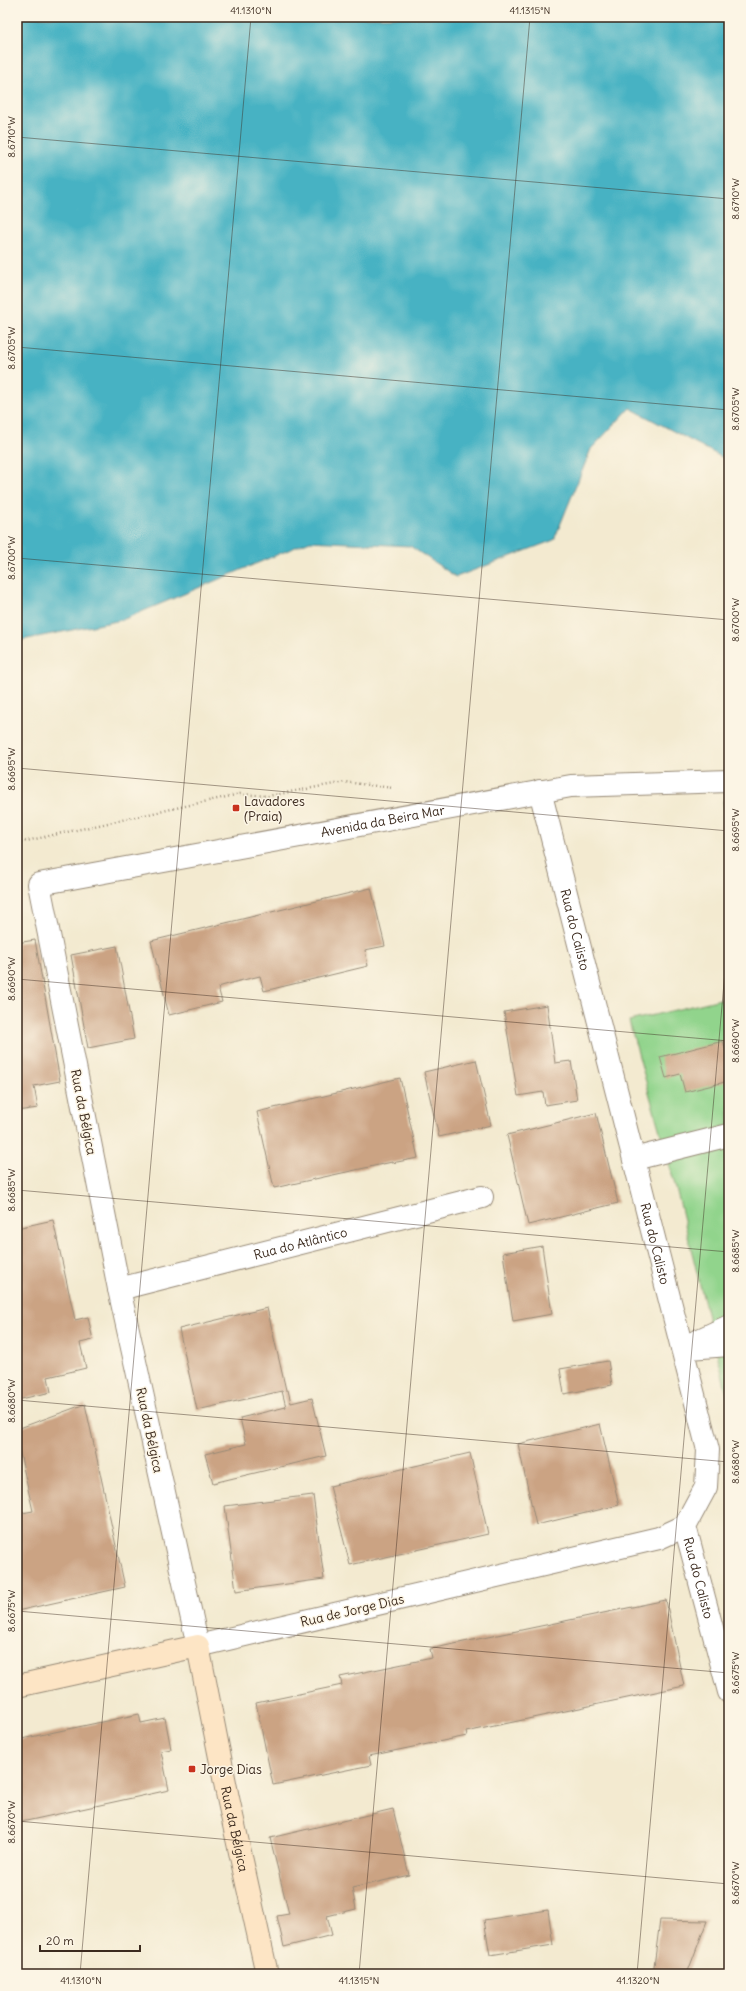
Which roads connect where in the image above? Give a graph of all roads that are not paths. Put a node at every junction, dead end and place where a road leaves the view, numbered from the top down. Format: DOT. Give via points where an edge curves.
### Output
graph roads {
  1 [pos="729,781"];
  2 [pos="540,791"];
  3 [pos="39,884"];
  4 [pos="729,1135"];
  5 [pos="634,1159"];
  6 [pos="482,1197"];
  7 [pos="119,1289"];
  8 [pos="729,1326"];
  9 [pos="729,1345"];
  10 [pos="682,1348"];
  11 [pos="685,1526"];
  12 [pos="198,1646"];
  13 [pos="17,1686"];
  14 [pos="729,1692"];
  15 [pos="267,1974"];
  1 -- 2 [label="street, Avenida da Beira Mar" via="571,786"];
  2 -- 3 [label="street, Avenida da Beira Mar"];
  2 -- 5 [label="street, Rua do Calisto"];
  3 -- 7 [label="street, Rua da Bélgica"];
  4 -- 5 [label="street"];
  5 -- 10 [label="street, Rua do Calisto"];
  6 -- 7 [label="street, Rua do Atlântico"];
  7 -- 12 [label="street, Rua da Bélgica"];
  8 -- 10 [label="street"];
  9 -- 10 [label="street"];
  10 -- 11 [label="street, Rua do Calisto" via="708,1450 706,1486"];
  11 -- 12 [label="street, Rua de Jorge Dias" via="659,1538"];
  11 -- 14 [label="street, Rua do Calisto"];
  12 -- 13 [label="main road, Rua de Jorge Dias"];
  12 -- 15 [label="main road, Rua da Bélgica"];
}
